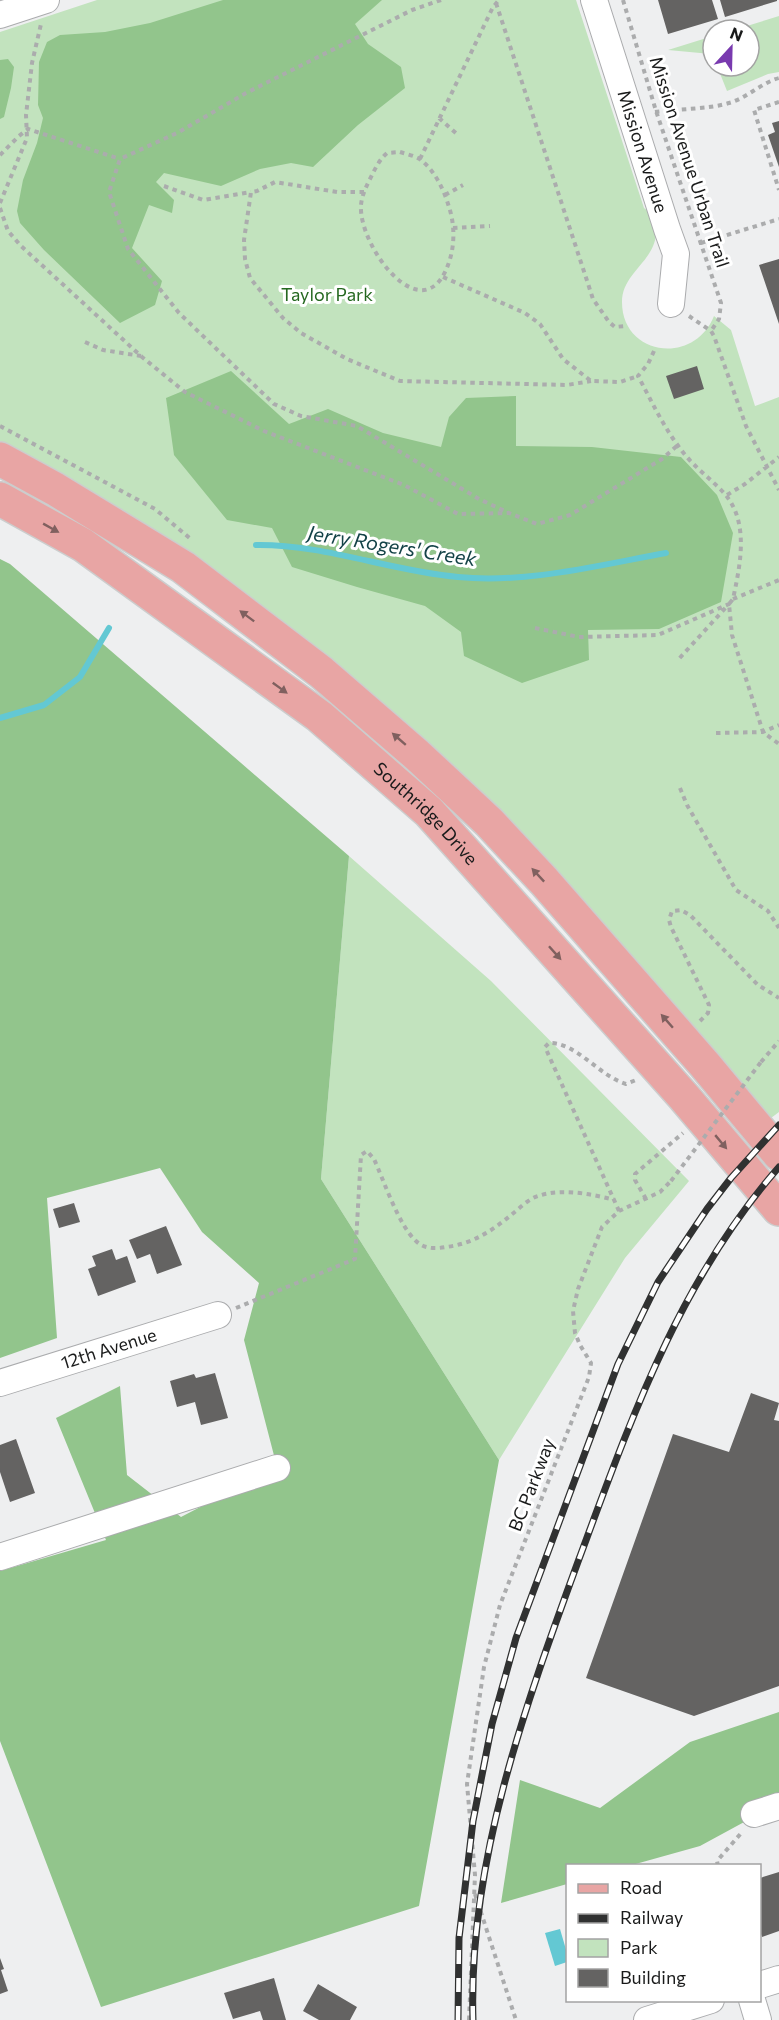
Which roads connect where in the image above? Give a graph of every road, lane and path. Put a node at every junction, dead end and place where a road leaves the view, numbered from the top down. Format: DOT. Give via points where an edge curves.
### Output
graph roads {
  1 [pos="441,0"];
  2 [pos="594,0"];
  3 [pos="623,0"];
  4 [pos="42,1"];
  5 [pos="498,2"];
  6 [pos="0,15"];
  7 [pos="779,78"];
  8 [pos="779,102"];
  9 [pos="657,111"];
  10 [pos="440,118"];
  11 [pos="632,118"];
  12 [pos="28,129"];
  13 [pos="458,135"];
  14 [pos="0,155"];
  15 [pos="120,159"];
  16 [pos="420,159"];
  17 [pos="463,185"];
  18 [pos="164,186"];
  19 [pos="779,190"];
  20 [pos="251,192"];
  21 [pos="364,192"];
  22 [pos="445,195"];
  23 [pos="0,203"];
  24 [pos="0,208"];
  25 [pos="779,219"];
  26 [pos="490,226"];
  27 [pos="453,228"];
  28 [pos="701,243"];
  29 [pos="443,277"];
  30 [pos="671,304"];
  31 [pos="625,326"];
  32 [pos="85,342"];
  33 [pos="654,351"];
  34 [pos="142,357"];
  35 [pos="638,376"];
  36 [pos="591,381"];
  37 [pos="678,445"];
  38 [pos="779,457"];
  39 [pos="0,459"];
  40 [pos="766,466"];
  41 [pos="779,490"];
  42 [pos="727,496"];
  43 [pos="0,500"];
  44 [pos="509,513"];
  45 [pos="779,580"];
  46 [pos="733,599"];
  47 [pos="729,604"];
  48 [pos="534,628"];
  49 [pos="677,661"];
  50 [pos="779,725"];
  51 [pos="763,732"];
  52 [pos="716,733"];
  53 [pos="779,744"];
  54 [pos="680,788"];
  55 [pos="779,928"];
  56 [pos="779,1041"];
  57 [pos="641,1077"];
  58 [pos="675,1140"];
  59 [pos="779,1154"];
  60 [pos="646,1199"];
  61 [pos="615,1200"];
  62 [pos="779,1209"];
  63 [pos="619,1211"];
  64 [pos="218,1315"];
  65 [pos="0,1383"];
  66 [pos="277,1468"];
  67 [pos="0,1557"];
  68 [pos="779,1806"];
  69 [pos="754,1814"];
  70 [pos="718,1864"];
  71 [pos="473,1890"];
  72 [pos="779,1979"];
  73 [pos="761,1984"];
  74 [pos="708,2002"];
  75 [pos="752,2002"];
  76 [pos="469,2020"];
  77 [pos="516,2020"];
  78 [pos="647,2020"];
  79 [pos="758,2020"];
  1 -- 15 [label="path" via="412,10"];
  2 -- 11 [label="street, Mission Avenue"];
  3 -- 9 [label="path, Mission Avenue Urban Trail"];
  4 -- 6 [label="street"];
  4 -- 12 [label="path" via="26,115"];
  5 -- 10 [label="path"];
  5 -- 31 [label="path" via="593,299 609,322 615,327"];
  7 -- 9 [label="path" via="728,104"];
  8 -- 19 [label="path" via="754,110"];
  9 -- 11 [label="path"];
  9 -- 28 [label="path, Mission Avenue Urban Trail"];
  10 -- 13 [label="path"];
  10 -- 16 [label="path"];
  11 -- 30 [label="street, Mission Avenue" via="676,254"];
  12 -- 14 [label="path"];
  12 -- 15 [label="path"];
  12 -- 23 [label="path"];
  15 -- 44 [label="path" via="109,192 128,249 179,313 274,404 301,416 357,426"];
  16 -- 21 [label="path" via="400,152 387,153"];
  16 -- 22 [label="path"];
  17 -- 22 [label="path"];
  18 -- 20 [label="path" via="203,200"];
  20 -- 21 [label="path" via="275,182 337,192"];
  20 -- 36 [label="path" via="244,240 250,278 283,318 320,344 400,381 567,385"];
  21 -- 29 [label="path" via="363,226 387,269 406,285 420,290 434,288"];
  22 -- 27 [label="path"];
  24 -- 34 [label="path" via="8,231 21,246"];
  25 -- 28 [label="path"];
  26 -- 27 [label="path"];
  27 -- 29 [label="path" via="452,251"];
  28 -- 40 [label="path, Mission Avenue Urban Trail" via="721,303 719,318 711,331 746,426"];
  29 -- 36 [label="path" via="525,313 540,324 563,359"];
  32 -- 34 [label="path" via="103,350"];
  33 -- 35 [label="path"];
  34 -- 44 [label="path" via="185,392 264,431 404,485 458,514"];
  35 -- 36 [label="path" via="620,382"];
  35 -- 37 [label="path"];
  37 -- 42 [label="path"];
  37 -- 44 [label="path" via="662,459 570,515 537,524"];
  38 -- 40 [label="path"];
  59 -- 39 [label="main road, Southridge Drive, one-way" via="544,881 489,822 417,755 321,672 183,567"];
  40 -- 41 [label="path"];
  40 -- 42 [label="path"];
  42 -- 46 [label="path" via="738,520 742,556"];
  43 -- 62 [label="main road, Southridge Drive, one-way" via="83,545 300,702 429,812"];
  45 -- 46 [label="path"];
  46 -- 47 [label="path"];
  47 -- 48 [label="path" via="658,635 579,637"];
  47 -- 49 [label="path"];
  47 -- 51 [label="path" via="732,635"];
  50 -- 51 [label="path"];
  51 -- 52 [label="path"];
  51 -- 53 [label="path"];
  54 -- 55 [label="path" via="736,890 768,911"];
  56 -- 60 [label="path, BC Parkway, bridge" via="671,1181"];
  57 -- 61 [label="path" via="626,1084 615,1081 561,1043 545,1047"];
  58 -- 60 [label="path" via="635,1174"];
  60 -- 63 [label="path, BC Parkway"];
  61 -- 63 [label="path"];
  61 -- 64 [label="path" via="587,1193 536,1197 483,1235 459,1245 434,1249 416,1241 402,1223 367,1151 361,1155 355,1259"];
  63 -- 71 [label="path, BC Parkway" via="602,1227 573,1311 575,1333 591,1363 589,1377 500,1605 484,1667 467,1784"];
  64 -- 65 [label="street, 12th Avenue"];
  66 -- 67 [label="street"];
  68 -- 69 [label="street"];
  69 -- 70 [label="path"];
  71 -- 76 [label="path, BC Parkway"];
  71 -- 77 [label="path"];
  72 -- 73 [label="street"];
  74 -- 78 [label="street"];
  75 -- 79 [label="street"];
}
